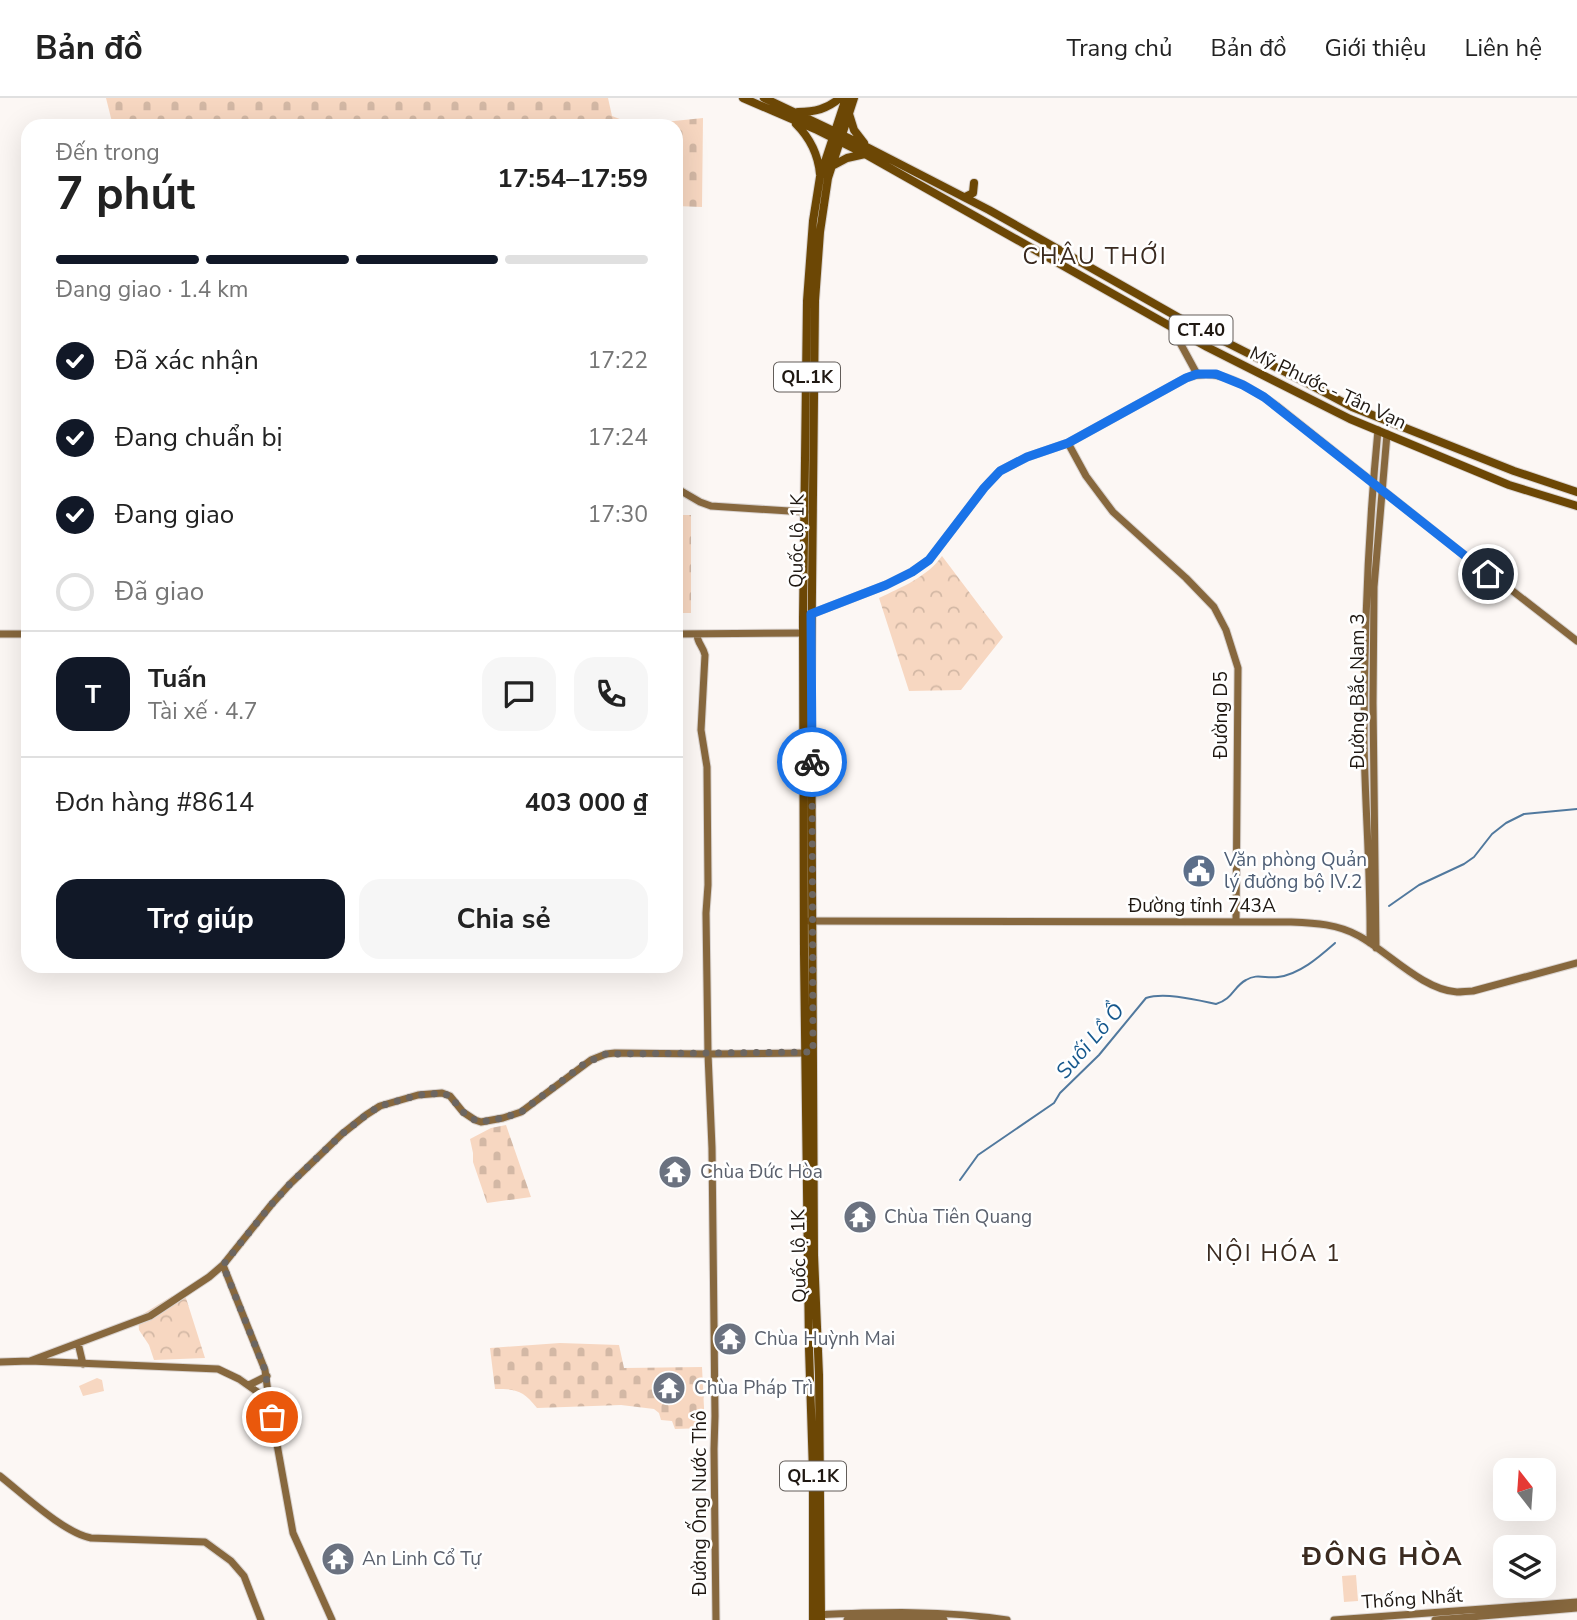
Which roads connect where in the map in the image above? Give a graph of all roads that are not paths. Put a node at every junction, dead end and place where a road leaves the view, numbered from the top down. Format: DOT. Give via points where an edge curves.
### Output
graph roads {
  1 [pos="743,98"];
  2 [pos="764,98"];
  3 [pos="843,98"];
  4 [pos="854,98"];
  5 [pos="849,112"];
  6 [pos="793,116"];
  7 [pos="837,136"];
  8 [pos="867,151"];
  9 [pos="832,166"];
  10 [pos="820,177"];
  11 [pos="974,183"];
  12 [pos="965,197"];
  13 [pos="1190,324"];
  14 [pos="1172,327"];
  15 [pos="1182,333"];
  16 [pos="1197,374"];
  17 [pos="1378,430"];
  18 [pos="1387,434"];
  19 [pos="1068,443"];
  20 [pos="1526,475"];
  21 [pos="1373,483"];
  22 [pos="1522,489"];
  23 [pos="1382,491"];
  24 [pos="683,492"];
  25 [pos="1577,492"];
  26 [pos="1577,506"];
  27 [pos="809,512"];
  28 [pos="807,616"];
  29 [pos="808,633"];
  30 [pos="0,634"];
  31 [pos="21,634"];
  32 [pos="683,634"];
  33 [pos="697,634"];
  34 [pos="1577,641"];
  35 [pos="809,921"];
  36 [pos="1236,922"];
  37 [pos="1373,946"];
  38 [pos="1577,962"];
  39 [pos="809,1053"];
  40 [pos="708,1054"];
  41 [pos="223,1265"];
  42 [pos="78,1343"];
  43 [pos="30,1361"];
  44 [pos="0,1362"];
  45 [pos="83,1364"];
  46 [pos="267,1376"];
  47 [pos="248,1385"];
  48 [pos="269,1401"];
  49 [pos="0,1476"];
  50 [pos="1577,1602"];
  51 [pos="1577,1608"];
  52 [pos="1539,1609"];
  53 [pos="817,1617"];
  54 [pos="1409,1617"];
  55 [pos="261,1620"];
  56 [pos="332,1620"];
  57 [pos="716,1620"];
  58 [pos="847,1620"];
  59 [pos="944,1620"];
  60 [pos="1007,1620"];
  61 [pos="1334,1620"];
  62 [pos="1435,1620"];
  1 -- 6 [label="main road, Mỹ Phước - Tân Vạn / CT.40"];
  2 -- 6 [label="main road, Mỹ Phước - Tân Vạn / CT.40"];
  3 -- 6 [label="main road"];
  3 -- 7 [label="main road, Quốc lộ 1K / QL.1K"];
  4 -- 5 [label="main road, Quốc lộ 1K / QL.1K"];
  5 -- 7 [label="main road, Quốc lộ 1K / QL.1K"];
  5 -- 8 [label="main road"];
  6 -- 7 [label="main road, Mỹ Phước - Tân Vạn / CT.40"];
  6 -- 10 [label="main road" via="811,142"];
  7 -- 8 [label="main road, Mỹ Phước - Tân Vạn / CT.40"];
  7 -- 9 [label="main road, Quốc lộ 1K / QL.1K"];
  7 -- 10 [label="main road, Quốc lộ 1K / QL.1K"];
  8 -- 9 [label="main road"];
  8 -- 12 [label="main road, Mỹ Phước - Tân Vạn / CT.40"];
  8 -- 14 [label="main road, Mỹ Phước - Tân Vạn / CT.40"];
  9 -- 27 [label="main road, Quốc lộ 1K / QL.1K" via="821,219 815,301"];
  10 -- 27 [label="main road, Quốc lộ 1K / QL.1K" via="807,301"];
  11 -- 12 [label="main road" via="973,193"];
  12 -- 13 [label="main road, Mỹ Phước - Tân Vạn / CT.40"];
  13 -- 15 [label="main road"];
  13 -- 20 [label="main road, Mỹ Phước - Tân Vạn / CT.40" via="1352,407"];
  14 -- 15 [label="main road, Mỹ Phước - Tân Vạn / CT.40"];
  14 -- 16 [label="street"];
  15 -- 17 [label="main road, Mỹ Phước - Tân Vạn / CT.40"];
  16 -- 19 [label="street"];
  16 -- 21 [label="street" via="1223,376 1264,397"];
  17 -- 18 [label="main road, Mỹ Phước - Tân Vạn / CT.40"];
  17 -- 21 [label="street, Đường Bắc Nam 3"];
  18 -- 22 [label="main road, Mỹ Phước - Tân Vạn / CT.40"];
  18 -- 23 [label="street, Đường Bắc Nam 3"];
  19 -- 28 [label="street" via="1000,471 921,567"];
  19 -- 36 [label="street, Đường D5" via="1113,512 1214,607 1226,630 1238,668"];
  20 -- 22 [label="main road"];
  20 -- 25 [label="main road, Mỹ Phước - Tân Vạn / CT.40"];
  21 -- 23 [label="street"];
  21 -- 37 [label="street, Đường Bắc Nam 3" via="1364,732"];
  22 -- 26 [label="main road, Mỹ Phước - Tân Vạn / CT.40"];
  23 -- 34 [label="street"];
  23 -- 37 [label="street, Đường Bắc Nam 3" via="1374,612"];
  24 -- 27 [label="street" via="711,506"];
  27 -- 28 [label="main road, Quốc lộ 1K / QL.1K"];
  28 -- 29 [label="main road, Quốc lộ 1K / QL.1K"];
  29 -- 33 [label="street"];
  29 -- 35 [label="main road, Quốc lộ 1K / QL.1K"];
  30 -- 31 [label="street"];
  32 -- 33 [label="street"];
  33 -- 40 [label="street, Đường Ống Nước Thô" via="705,655 701,730 708,772"];
  35 -- 36 [label="street, Đường tỉnh 743A"];
  35 -- 39 [label="main road, Quốc lộ 1K / QL.1K"];
  36 -- 37 [label="street, Đường tỉnh 743A" via="1326,924"];
  37 -- 38 [label="street, Đường tỉnh 743A" via="1421,979 1459,992"];
  39 -- 40 [label="street"];
  39 -- 53 [label="main road, Quốc lộ 1K / QL.1K"];
  40 -- 41 [label="street" via="606,1054 584,1064 521,1112 490,1121 469,1117 442,1093 386,1103 355,1123 295,1179"];
  40 -- 57 [label="street, Đường Ống Nước Thô"];
  41 -- 42 [label="street" via="150,1315"];
  41 -- 46 [label="street"];
  42 -- 43 [label="street"];
  42 -- 45 [label="street"];
  43 -- 44 [label="street"];
  43 -- 45 [label="street"];
  45 -- 47 [label="street" via="218,1369"];
  46 -- 47 [label="street"];
  46 -- 48 [label="street"];
  47 -- 48 [label="street"];
  48 -- 56 [label="street" via="293,1533"];
  49 -- 55 [label="street" via="83,1536 205,1542 244,1576"];
  50 -- 52 [label="street, Thống Nhất"];
  51 -- 52 [label="street, Thống Nhất"];
  52 -- 54 [label="street, Thống Nhất"];
  52 -- 62 [label="street, Thống Nhất"];
  53 -- 60 [label="street" via="909,1613"];
  54 -- 61 [label="street, Thống Nhất"];
  58 -- 59 [label="street"];
}
